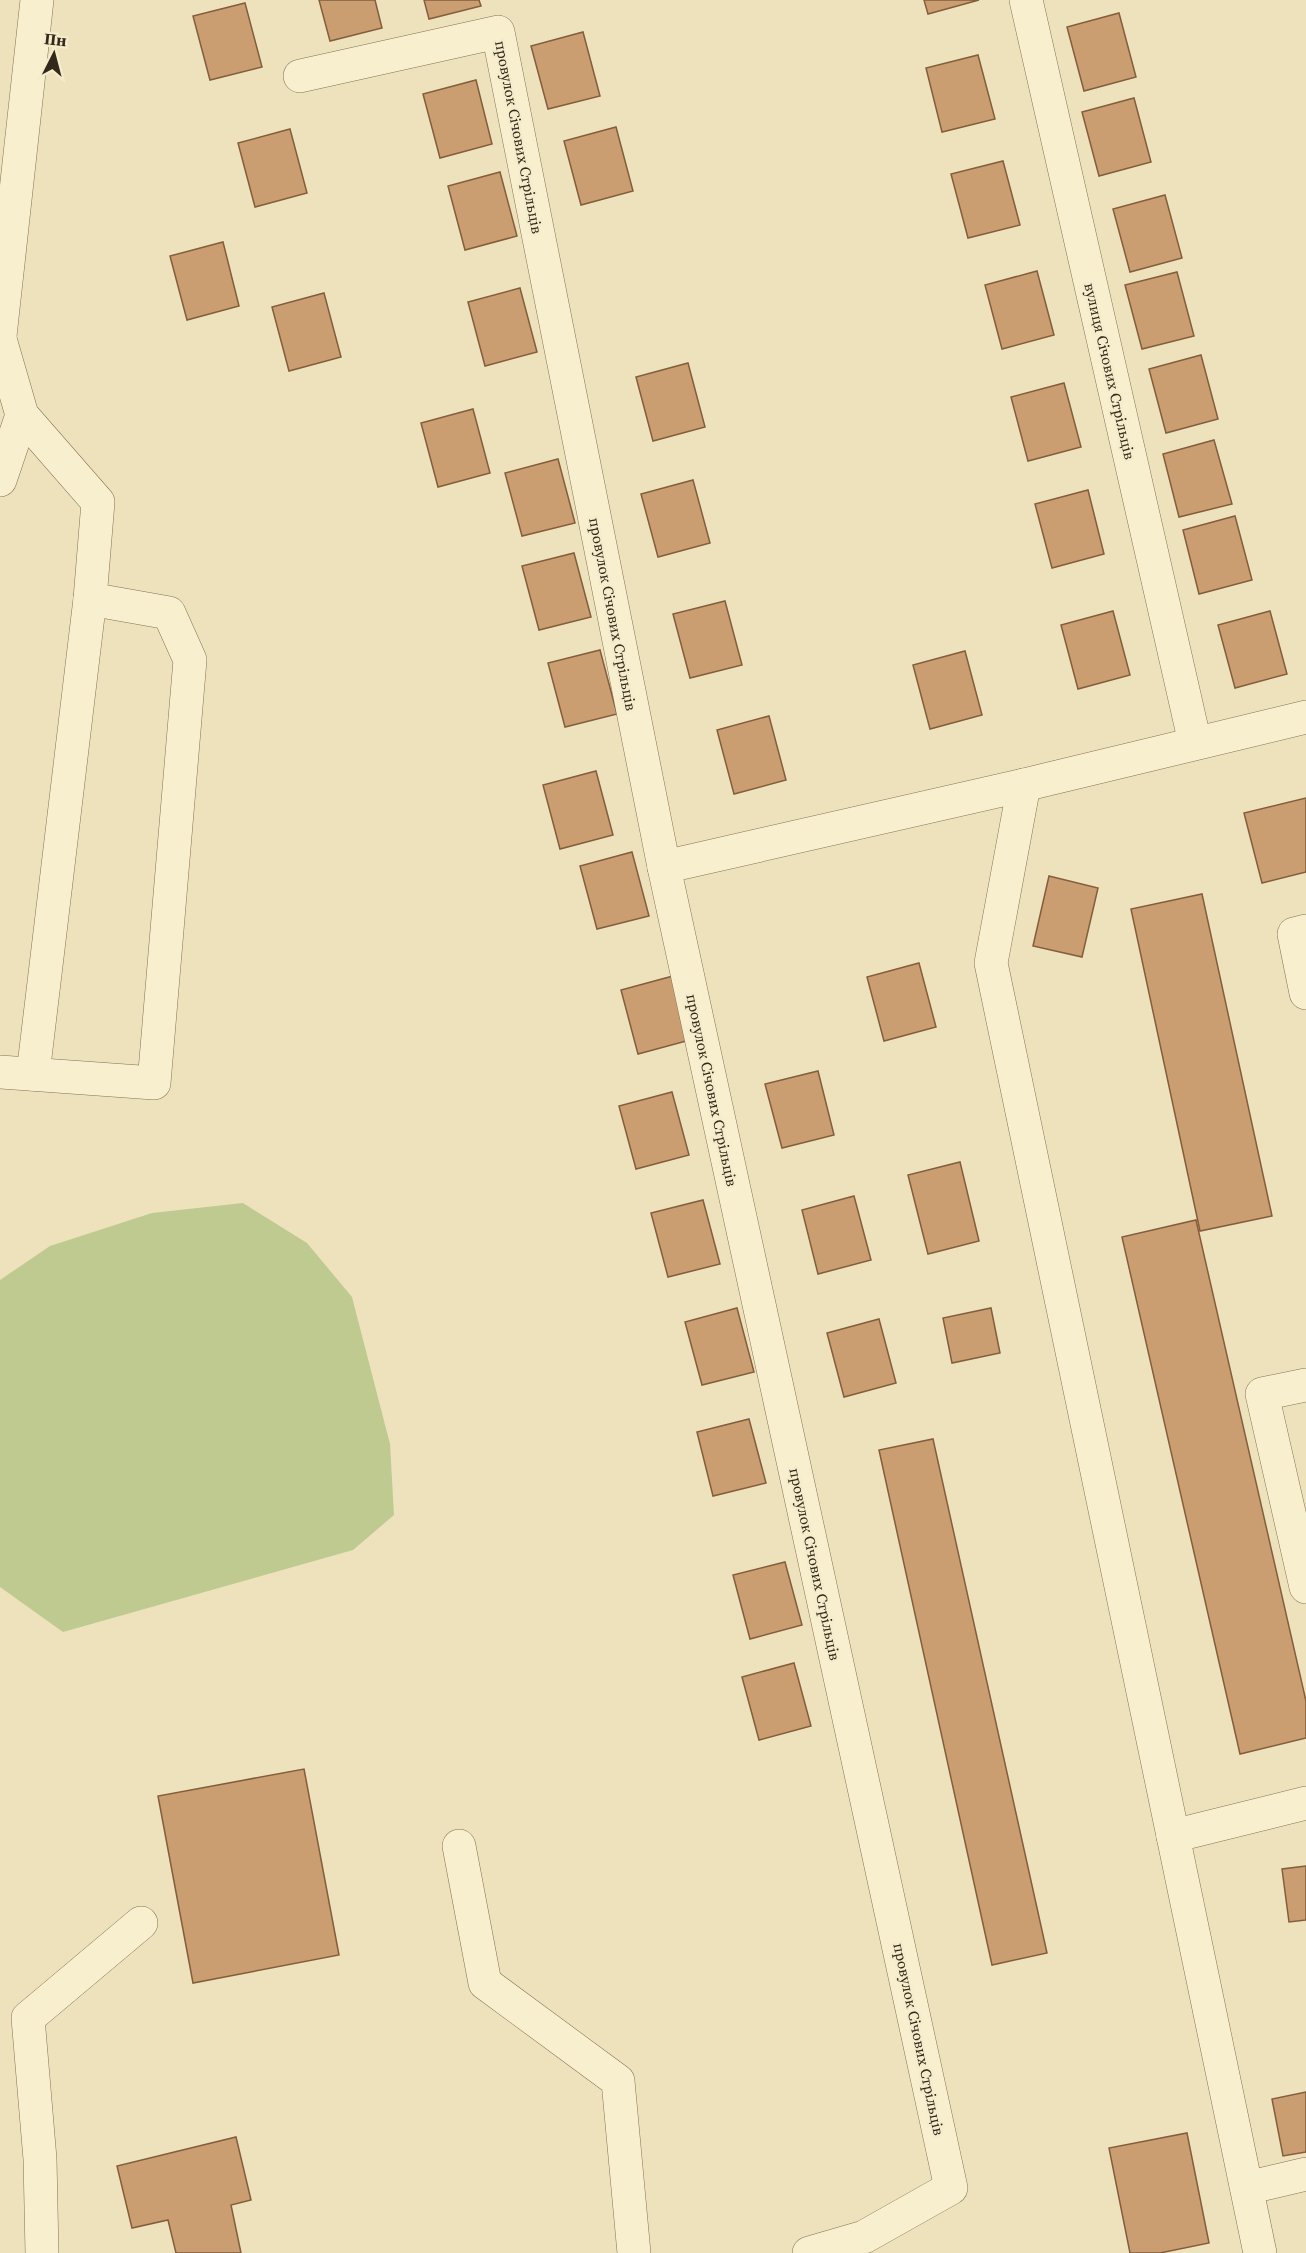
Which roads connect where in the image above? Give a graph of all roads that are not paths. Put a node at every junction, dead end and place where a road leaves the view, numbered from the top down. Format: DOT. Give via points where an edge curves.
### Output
graph roads {
  1 [pos="37,0"];
  2 [pos="1026,0"];
  3 [pos="300,76"];
  4 [pos="0,337"];
  5 [pos="22,415"];
  6 [pos="0,480"];
  7 [pos="90,598"];
  8 [pos="1306,717"];
  9 [pos="1195,743"];
  10 [pos="1024,784"];
  11 [pos="664,867"];
  12 [pos="1306,931"];
  13 [pos="1306,993"];
  14 [pos="0,1072"];
  15 [pos="33,1074"];
  16 [pos="1306,1385"];
  17 [pos="1306,1587"];
  18 [pos="1306,1803"];
  19 [pos="1173,1836"];
  20 [pos="459,1846"];
  21 [pos="141,1923"];
  22 [pos="1306,2174"];
  23 [pos="1247,2188"];
  24 [pos="42,2253"];
  25 [pos="634,2253"];
  26 [pos="809,2253"];
  27 [pos="1260,2253"];
  1 -- 4 [label="street"];
  2 -- 9 [label="street, вулиця Січових Стрільців"];
  3 -- 11 [label="street, провулок Січових Стрільців" via="498,32"];
  4 -- 5 [label="street"];
  5 -- 6 [label="street"];
  5 -- 7 [label="street" via="99,502"];
  7 -- 15 [label="street"];
  7 -- 15 [label="street" via="169,613 190,660 154,1083"];
  8 -- 9 [label="street"];
  9 -- 10 [label="street"];
  10 -- 11 [label="street"];
  10 -- 19 [label="street" via="991,963"];
  11 -- 26 [label="street, провулок Січових Стрільців" via="951,2188 864,2236"];
  12 -- 13 [label="street" via="1294,934"];
  14 -- 15 [label="street"];
  16 -- 17 [label="street" via="1262,1394"];
  18 -- 19 [label="street"];
  19 -- 23 [label="street"];
  20 -- 25 [label="street" via="485,1983 618,2080"];
  21 -- 24 [label="street" via="28,2018"];
  22 -- 23 [label="street"];
  23 -- 27 [label="street"];
}
